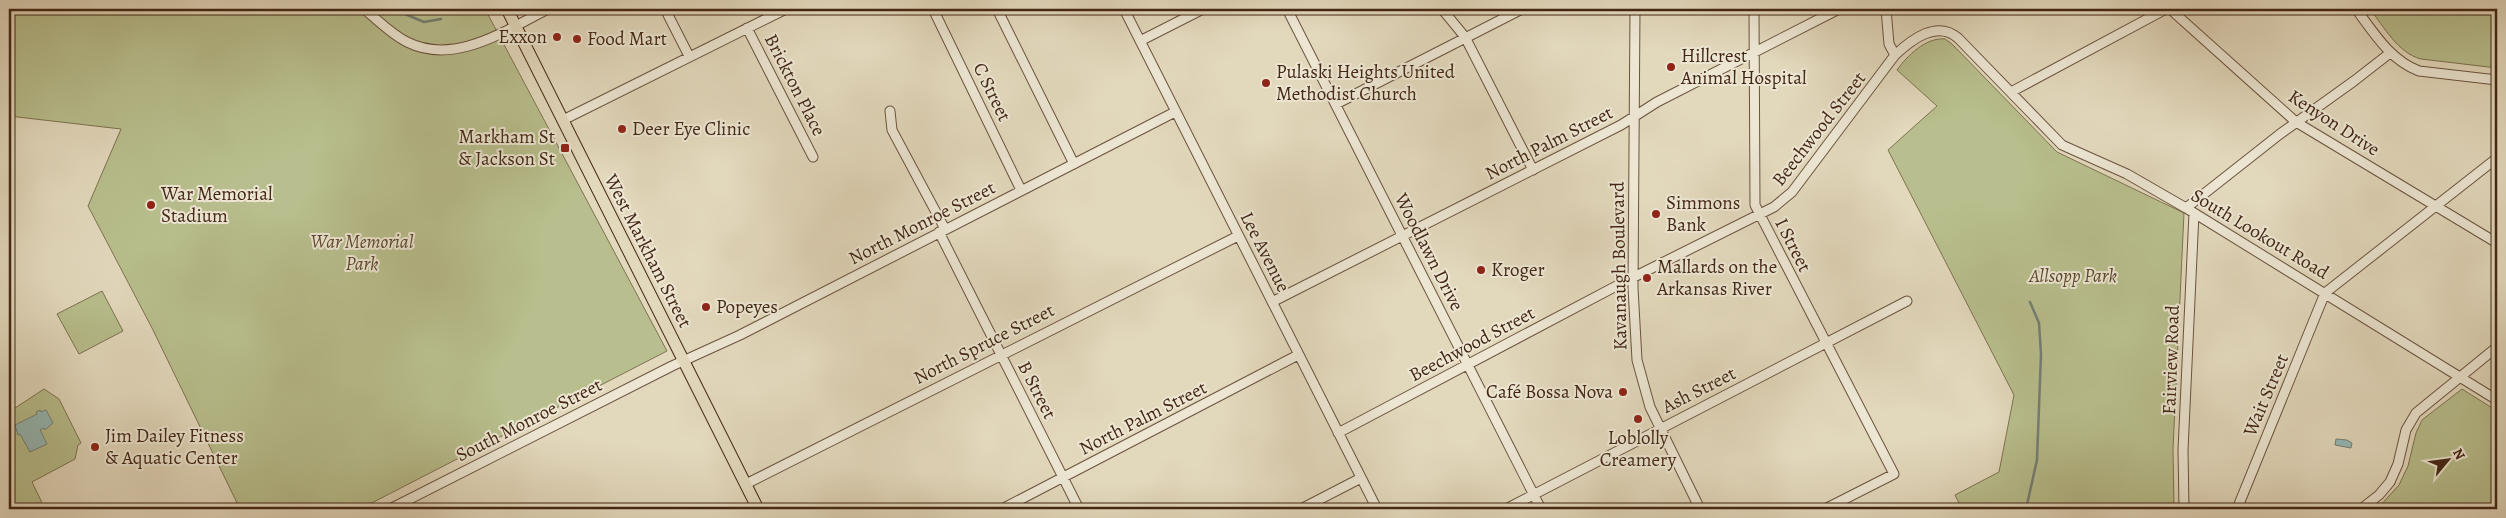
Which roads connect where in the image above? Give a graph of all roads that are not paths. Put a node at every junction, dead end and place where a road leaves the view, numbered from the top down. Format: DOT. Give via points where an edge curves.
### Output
graph roads {
  1 [pos="364,9"];
  2 [pos="507,9"];
  3 [pos="548,9"];
  4 [pos="665,9"];
  5 [pos="786,9"];
  6 [pos="933,9"];
  7 [pos="997,9"];
  8 [pos="1124,9"];
  9 [pos="1203,9"];
  10 [pos="1287,9"];
  11 [pos="1442,9"];
  12 [pos="1522,9"];
  13 [pos="1635,9"];
  14 [pos="1754,9"];
  15 [pos="1839,9"];
  16 [pos="1886,9"];
  17 [pos="2168,9"];
  18 [pos="2356,9"];
  19 [pos="515,26"];
  20 [pos="747,28"];
  21 [pos="1465,37"];
  22 [pos="1140,41"];
  23 [pos="1754,52"];
  24 [pos="2390,53"];
  25 [pos="689,56"];
  26 [pos="1895,56"];
  27 [pos="2497,80"];
  28 [pos="2011,92"];
  29 [pos="1336,104"];
  30 [pos="890,111"];
  31 [pos="1175,112"];
  32 [pos="1634,116"];
  33 [pos="564,120"];
  34 [pos="2296,122"];
  35 [pos="813,157"];
  36 [pos="2497,158"];
  37 [pos="1074,164"];
  38 [pos="1533,170"];
  39 [pos="1021,190"];
  40 [pos="2436,206"];
  41 [pos="2190,210"];
  42 [pos="1759,214"];
  43 [pos="942,231"];
  44 [pos="1402,235"];
  45 [pos="1238,236"];
  46 [pos="2497,243"];
  47 [pos="1634,277"];
  48 [pos="2325,293"];
  49 [pos="1907,301"];
  50 [pos="1272,302"];
  51 [pos="1826,344"];
  52 [pos="2497,347"];
  53 [pos="1000,354"];
  54 [pos="1298,355"];
  55 [pos="684,360"];
  56 [pos="1468,365"];
  57 [pos="2462,378"];
  58 [pos="2497,400"];
  59 [pos="1660,428"];
  60 [pos="1338,433"];
  61 [pos="1063,477"];
  62 [pos="1361,478"];
  63 [pos="746,484"];
  64 [pos="1533,495"];
  65 [pos="390,509"];
  66 [pos="758,509"];
  67 [pos="1002,509"];
  68 [pos="1079,509"];
  69 [pos="1301,509"];
  70 [pos="1377,509"];
  71 [pos="1506,509"];
  72 [pos="1541,509"];
  73 [pos="1700,509"];
  74 [pos="1825,509"];
  75 [pos="2184,509"];
  76 [pos="2237,509"];
  77 [pos="2361,509"];
  1 -- 19 [label="street" via="407,42 431,48 452,50 464,47"];
  2 -- 19 [label="main road, West Markham Street"];
  3 -- 19 [label="street"];
  4 -- 25 [label="street"];
  5 -- 20 [label="street"];
  6 -- 39 [label="street, C Street"];
  7 -- 37 [label="street"];
  8 -- 22 [label="street, Lee Avenue"];
  9 -- 22 [label="street"];
  10 -- 29 [label="street, Woodlawn Drive"];
  11 -- 21 [label="street"];
  12 -- 21 [label="street"];
  13 -- 32 [label="street, Kavanaugh Boulevard"];
  14 -- 23 [label="street, I Street"];
  15 -- 23 [label="street, North Palm Street"];
  16 -- 26 [label="street" via="1889,44"];
  17 -- 28 [label="street"];
  17 -- 34 [label="street, Kenyon Drive"];
  18 -- 24 [label="street"];
  19 -- 33 [label="main road, West Markham Street"];
  20 -- 25 [label="street"];
  20 -- 35 [label="street, Brickton Place"];
  21 -- 29 [label="street"];
  21 -- 38 [label="street"];
  22 -- 31 [label="street, Lee Avenue"];
  23 -- 32 [label="street, North Palm Street"];
  23 -- 42 [label="street, I Street" via="1755,204"];
  24 -- 27 [label="street" via="2419,71"];
  24 -- 34 [label="street"];
  25 -- 33 [label="street"];
  26 -- 28 [label="street, Beechwood Street" via="1928,33 1947,31 1958,38"];
  26 -- 42 [label="street, Beechwood Street" via="1792,192"];
  28 -- 41 [label="street, South Lookout Road" via="2062,145 2127,174"];
  29 -- 44 [label="street, Woodlawn Drive"];
  30 -- 43 [label="street, B Street" via="892,130"];
  31 -- 37 [label="street, North Monroe Street"];
  31 -- 45 [label="street, Lee Avenue"];
  32 -- 38 [label="street, North Palm Street"];
  32 -- 47 [label="street, Kavanaugh Boulevard"];
  33 -- 55 [label="main road, West Markham Street"];
  34 -- 40 [label="street, Kenyon Drive"];
  34 -- 41 [label="street"];
  36 -- 40 [label="street"];
  37 -- 39 [label="street, North Monroe Street"];
  38 -- 44 [label="street, North Palm Street"];
  39 -- 43 [label="street, North Monroe Street"];
  40 -- 46 [label="street, Kenyon Drive"];
  40 -- 48 [label="street"];
  41 -- 48 [label="street, South Lookout Road"];
  41 -- 75 [label="street, Fairview Road"];
  42 -- 47 [label="street, Beechwood Street"];
  42 -- 51 [label="street, I Street"];
  43 -- 53 [label="street, B Street"];
  43 -- 55 [label="street, North Monroe Street" via="740,335"];
  44 -- 50 [label="street, North Palm Street"];
  44 -- 56 [label="street, Woodlawn Drive"];
  45 -- 50 [label="street, Lee Avenue"];
  45 -- 53 [label="street, North Spruce Street"];
  47 -- 56 [label="street, Beechwood Street"];
  47 -- 59 [label="street, Kavanaugh Boulevard" via="1637,360"];
  48 -- 57 [label="street, South Lookout Road"];
  48 -- 76 [label="street, Wait Street"];
  49 -- 51 [label="street, Ash Street"];
  50 -- 54 [label="street, Lee Avenue"];
  51 -- 59 [label="street, Ash Street"];
  51 -- 74 [label="street, I Street" via="1894,474"];
  52 -- 57 [label="street"];
  53 -- 61 [label="street, B Street"];
  53 -- 63 [label="street, North Spruce Street"];
  54 -- 60 [label="street, Lee Avenue"];
  54 -- 61 [label="street, North Palm Street"];
  55 -- 63 [label="main road, West Markham Street"];
  55 -- 65 [label="street, South Monroe Street"];
  56 -- 60 [label="street, Beechwood Street"];
  56 -- 64 [label="street, Woodlawn Drive"];
  57 -- 58 [label="street, South Lookout Road"];
  57 -- 77 [label="street" via="2416,412 2406,430 2390,482"];
  59 -- 64 [label="street, Ash Street"];
  59 -- 73 [label="street, Kavanaugh Boulevard"];
  60 -- 62 [label="street, Lee Avenue"];
  61 -- 67 [label="street, North Palm Street"];
  61 -- 68 [label="street, B Street"];
  62 -- 69 [label="street"];
  62 -- 70 [label="street, Lee Avenue"];
  63 -- 66 [label="main road, West Markham Street"];
  64 -- 71 [label="street, Ash Street"];
  64 -- 72 [label="street, Woodlawn Drive"];
}
